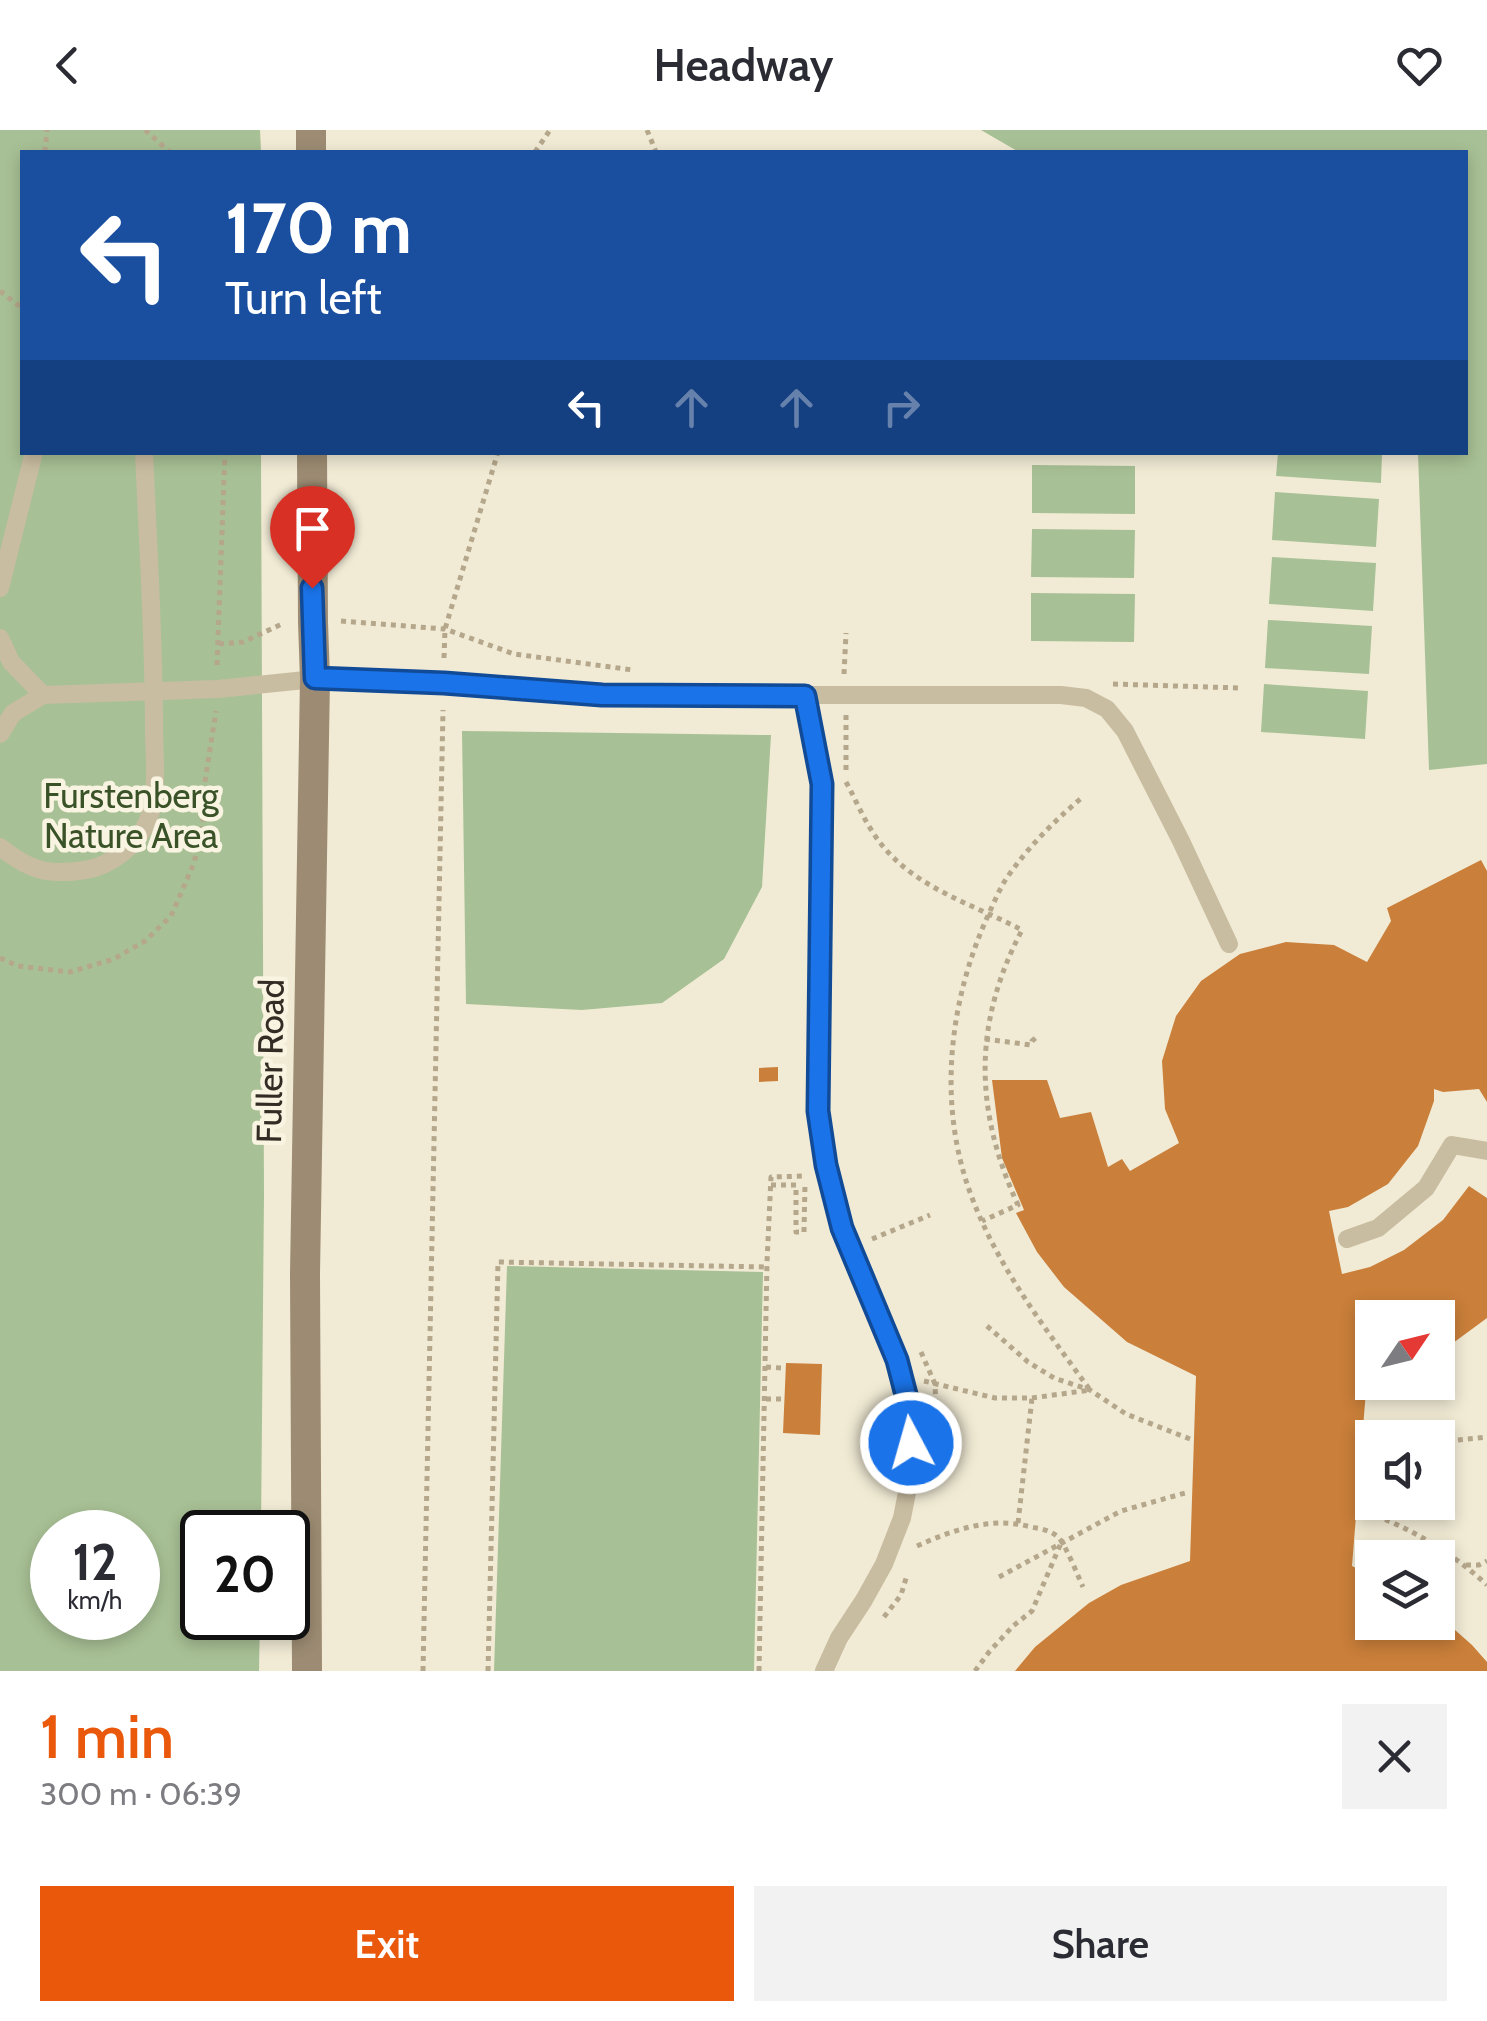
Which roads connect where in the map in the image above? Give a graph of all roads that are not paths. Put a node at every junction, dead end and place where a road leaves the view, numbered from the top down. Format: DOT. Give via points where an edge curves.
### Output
graph roads {
  1 [pos="33,455"];
  2 [pos="144,455"];
  3 [pos="312,455"];
  4 [pos="0,588"];
  5 [pos="0,638"];
  6 [pos="315,678"];
  7 [pos="154,690"];
  8 [pos="43,695"];
  9 [pos="805,696"];
  10 [pos="0,734"];
  11 [pos="0,847"];
  12 [pos="1229,944"];
  13 [pos="1487,1151"];
  14 [pos="1347,1239"];
  15 [pos="306,1671"];
  16 [pos="824,1671"];
  1 -- 4 [label="lane"];
  2 -- 7 [label="lane"];
  3 -- 6 [label="main road, Fuller Road"];
  5 -- 8 [label="lane" via="11,662"];
  6 -- 7 [label="lane"];
  6 -- 9 [label="lane" via="602,695"];
  6 -- 15 [label="main road, Fuller Road"];
  7 -- 8 [label="lane"];
  7 -- 11 [label="lane" via="154,797 132,845 100,868 60,874 22,864"];
  8 -- 10 [label="lane" via="13,713"];
  9 -- 12 [label="lane" via="1061,695 1107,709 1133,746"];
  9 -- 16 [label="lane" via="822,784 818,1111 842,1228 897,1360 911,1414 911,1472 902,1518"];
  13 -- 14 [label="lane" via="1452,1145 1426,1188 1378,1228"];
}
